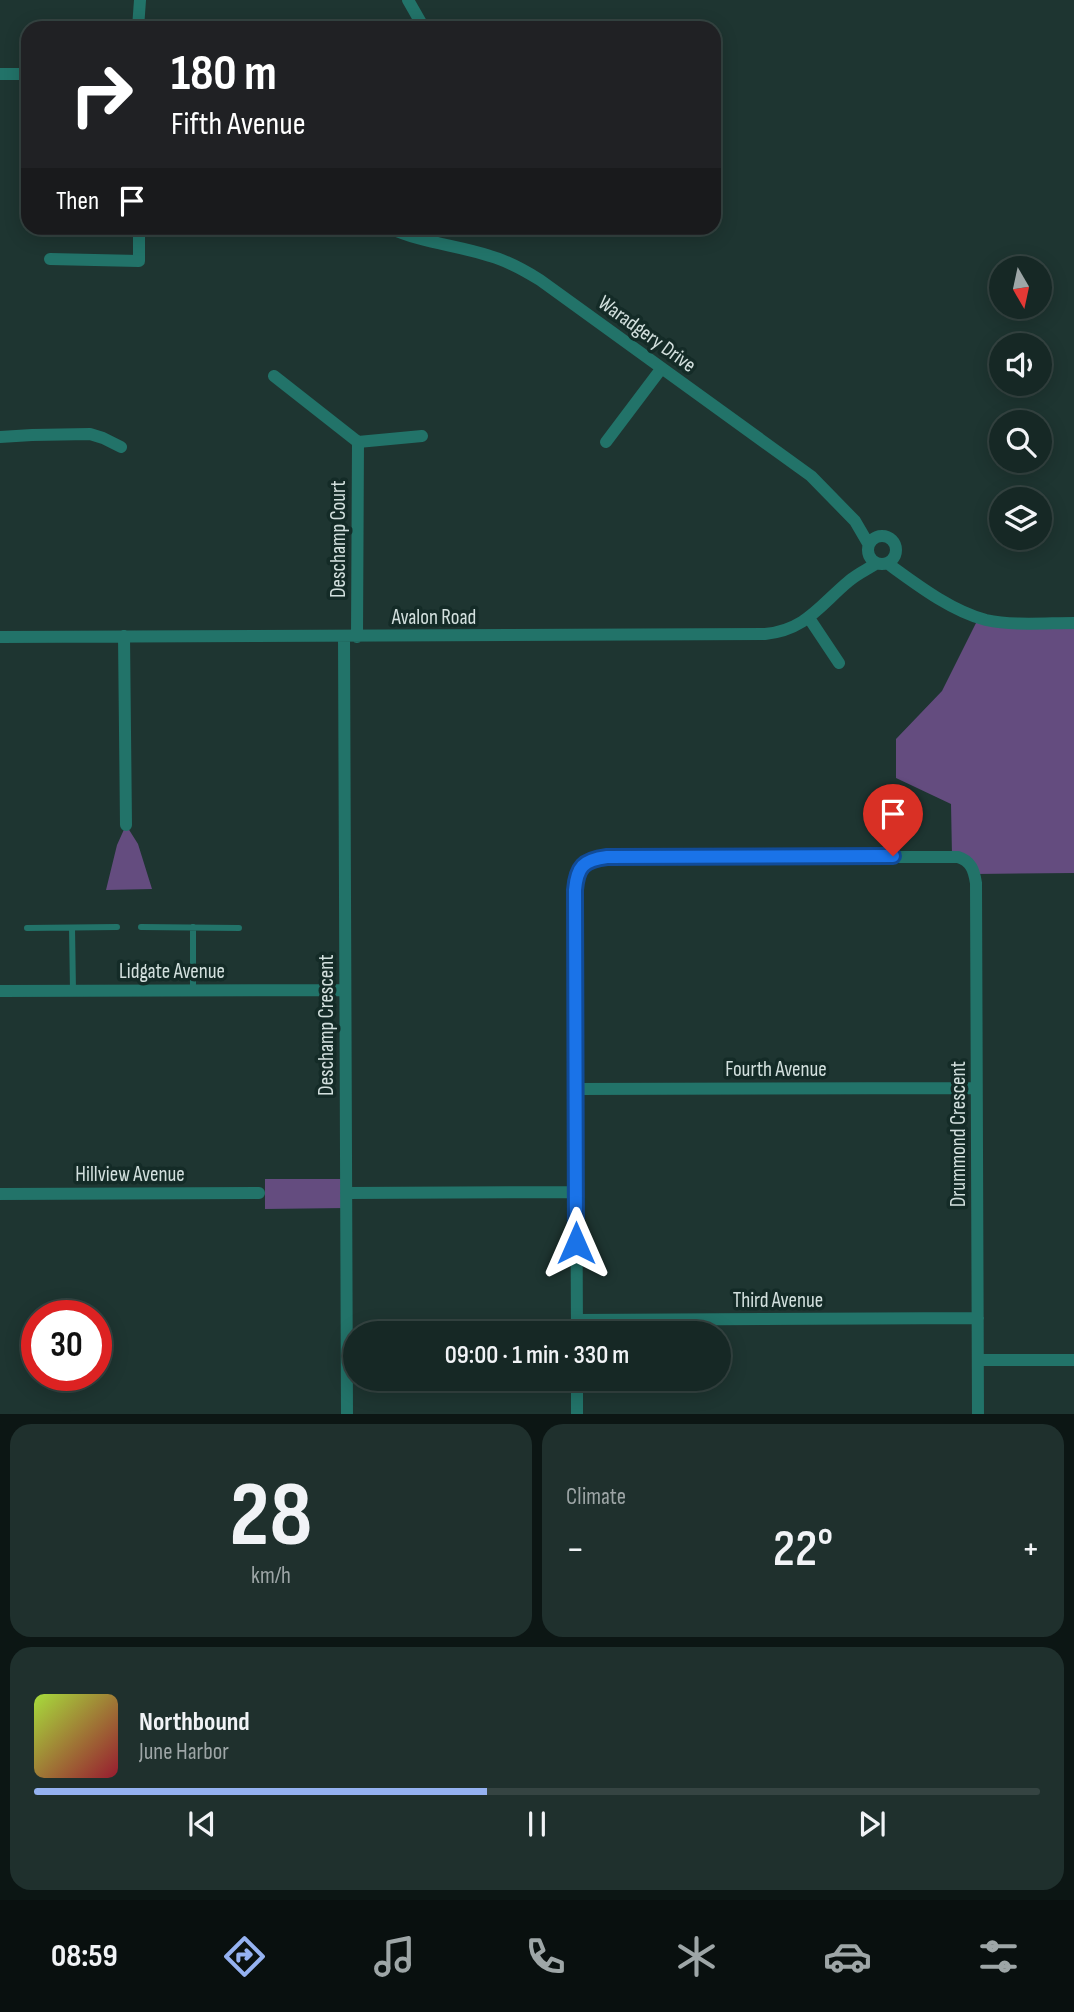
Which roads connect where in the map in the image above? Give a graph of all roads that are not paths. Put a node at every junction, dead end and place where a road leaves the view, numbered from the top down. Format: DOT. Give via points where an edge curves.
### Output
graph roads {
  1 [pos="140,0"];
  2 [pos="408,0"];
  3 [pos="140,21"];
  4 [pos="420,21"];
  5 [pos="0,74"];
  6 [pos="21,74"];
  7 [pos="139,235"];
  8 [pos="409,235"];
  9 [pos="50,259"];
  10 [pos="661,369"];
  11 [pos="274,376"];
  12 [pos="422,436"];
  13 [pos="0,437"];
  14 [pos="358,442"];
  15 [pos="607,442"];
  16 [pos="121,447"];
  17 [pos="855,521"];
  18 [pos="881,536"];
  19 [pos="868,549"];
  20 [pos="896,553"];
  21 [pos="882,563"];
  22 [pos="850,580"];
  23 [pos="914,581"];
  24 [pos="809,618"];
  25 [pos="1074,623"];
  26 [pos="124,636"];
  27 [pos="0,637"];
  28 [pos="351,637"];
  29 [pos="839,663"];
  30 [pos="126,825"];
  31 [pos="117,927"];
  32 [pos="141,927"];
  33 [pos="193,927"];
  34 [pos="27,928"];
  35 [pos="72,928"];
  36 [pos="239,928"];
  37 [pos="73,990"];
  38 [pos="193,990"];
  39 [pos="345,990"];
  40 [pos="0,991"];
  41 [pos="976,1088"];
  42 [pos="576,1089"];
  43 [pos="576,1192"];
  44 [pos="260,1193"];
  45 [pos="346,1193"];
  46 [pos="0,1194"];
  47 [pos="978,1318"];
  48 [pos="577,1321"];
  49 [pos="731,1324"];
  50 [pos="978,1360"];
  51 [pos="1074,1360"];
  52 [pos="577,1391"];
  53 [pos="347,1413"];
  54 [pos="577,1413"];
  55 [pos="978,1413"];
  1 -- 3 [label="street"];
  2 -- 4 [label="street"];
  5 -- 6 [label="street"];
  7 -- 9 [label="street" via="139,261"];
  8 -- 10 [label="street, Waradgery Drive" via="490,256 525,271"];
  10 -- 15 [label="street"];
  10 -- 17 [label="street, Waradgery Drive" via="802,470"];
  11 -- 14 [label="street"];
  12 -- 14 [label="street"];
  13 -- 16 [label="street" via="90,435"];
  14 -- 28 [label="street, Deschamp Court"];
  17 -- 18 [label="street, Waradgery Drive"];
  17 -- 19 [label="street, Waradgery Drive"];
  18 -- 19 [label="street" via="873,539"];
  18 -- 20 [label="street" via="893,540"];
  19 -- 21 [label="street" via="871,559"];
  19 -- 22 [label="street, Avalon Road"];
  20 -- 21 [label="street"];
  20 -- 23 [label="street"];
  21 -- 22 [label="street, Avalon Road"];
  21 -- 23 [label="street"];
  22 -- 24 [label="street, Avalon Road"];
  23 -- 25 [label="street" via="949,605 988,620"];
  24 -- 28 [label="street, Avalon Road" via="790,629 765,634"];
  24 -- 29 [label="street"];
  26 -- 27 [label="street, Avalon Road"];
  26 -- 28 [label="street, Avalon Road"];
  26 -- 30 [label="street"];
  28 -- 39 [label="street, Deschamp Crescent"];
  31 -- 35 [label="lane"];
  32 -- 33 [label="lane"];
  33 -- 36 [label="lane"];
  33 -- 38 [label="lane"];
  34 -- 35 [label="lane"];
  35 -- 37 [label="lane"];
  37 -- 38 [label="street, Lidgate Avenue"];
  37 -- 40 [label="street, Lidgate Avenue"];
  38 -- 39 [label="street, Lidgate Avenue"];
  39 -- 45 [label="street, Deschamp Crescent"];
  41 -- 42 [label="street, Fourth Avenue"];
  41 -- 42 [label="street, Drummond Crescent" via="976,883 973,869 952,856 607,857 585,863 575,890"];
  41 -- 47 [label="street, Drummond Crescent"];
  42 -- 43 [label="street"];
  43 -- 45 [label="street"];
  43 -- 48 [label="street"];
  44 -- 46 [label="street, Hillview Avenue"];
  45 -- 53 [label="street, Deschamp Crescent"];
  47 -- 49 [label="street, Third Avenue"];
  47 -- 50 [label="street, Drummond Crescent"];
  50 -- 51 [label="street"];
  50 -- 55 [label="street, Drummond Crescent"];
  52 -- 54 [label="street"];
}
